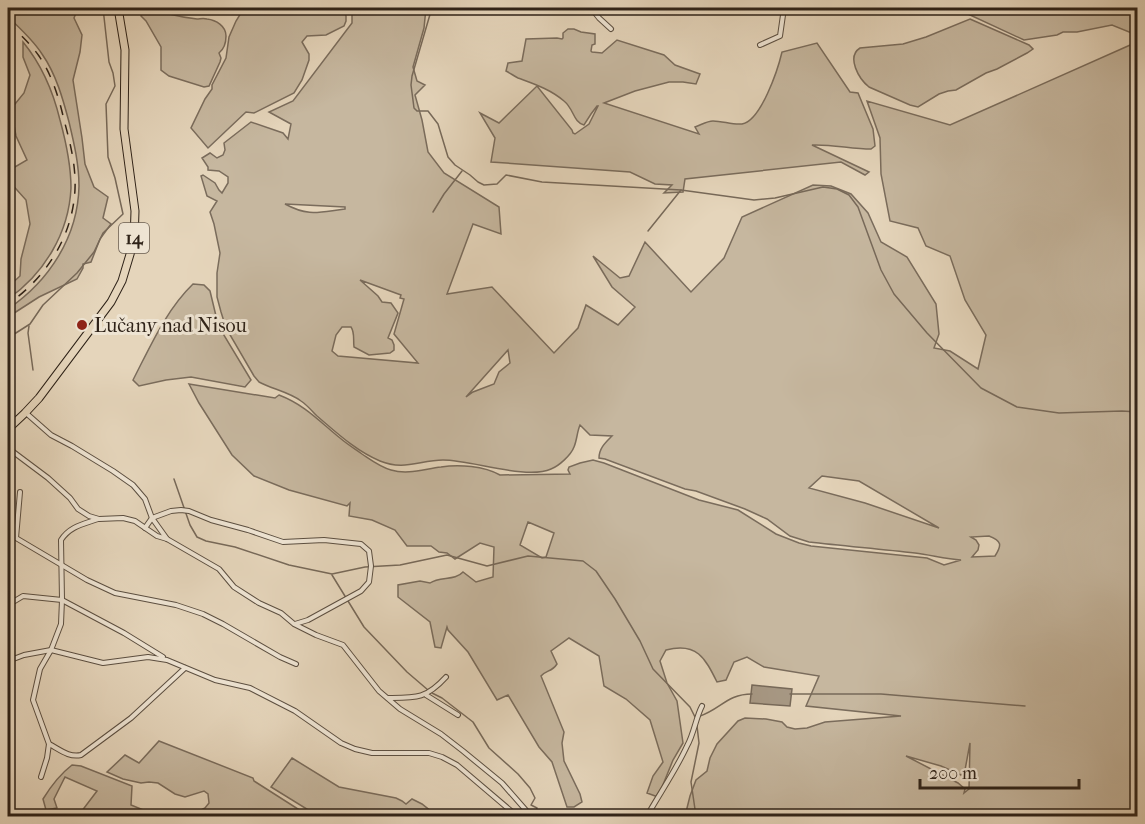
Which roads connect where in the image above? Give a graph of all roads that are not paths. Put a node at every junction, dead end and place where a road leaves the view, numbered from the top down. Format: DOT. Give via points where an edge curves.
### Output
graph roads {
  1 [pos="118,8"];
  2 [pos="591,8"];
  3 [pos="635,8"];
  4 [pos="665,8"];
  5 [pos="724,8"];
  6 [pos="759,8"];
  7 [pos="782,8"];
  8 [pos="611,29"];
  9 [pos="760,45"];
  10 [pos="25,413"];
  11 [pos="8,429"];
  12 [pos="8,448"];
  13 [pos="20,492"];
  14 [pos="152,518"];
  15 [pos="99,519"];
  16 [pos="145,528"];
  17 [pos="8,538"];
  18 [pos="16,538"];
  19 [pos="167,539"];
  20 [pos="61,565"];
  21 [pos="62,600"];
  22 [pos="8,605"];
  23 [pos="294,624"];
  24 [pos="51,650"];
  25 [pos="167,660"];
  26 [pos="8,661"];
  27 [pos="296,664"];
  28 [pos="185,668"];
  29 [pos="446,677"];
  30 [pos="426,695"];
  31 [pos="387,698"];
  32 [pos="702,706"];
  33 [pos="459,714"];
  34 [pos="49,744"];
  35 [pos="41,777"];
  36 [pos="517,816"];
  37 [pos="531,816"];
  38 [pos="647,816"];
  1 -- 10 [label="main road, 14" via="125,51 124,129 135,211 134,241 111,302"];
  2 -- 8 [label="street"];
  3 -- 4 [label="street"];
  5 -- 6 [label="street"];
  7 -- 9 [label="street" via="780,36"];
  10 -- 11 [label="main road, 14"];
  10 -- 14 [label="street" via="51,435 133,485 145,499"];
  12 -- 15 [label="street" via="48,478 78,509"];
  13 -- 18 [label="street"];
  14 -- 16 [label="street"];
  14 -- 19 [label="street"];
  14 -- 23 [label="street" via="171,511 189,511 273,540 361,544 369,551 369,582 361,591"];
  15 -- 16 [label="street" via="123,518"];
  15 -- 20 [label="street" via="65,534 61,540"];
  16 -- 19 [label="street"];
  17 -- 18 [label="street"];
  18 -- 20 [label="street"];
  19 -- 23 [label="street" via="219,570 234,587"];
  20 -- 21 [label="street"];
  20 -- 27 [label="street" via="115,593 203,614"];
  21 -- 22 [label="street" via="23,596"];
  21 -- 24 [label="street" via="61,624"];
  21 -- 25 [label="street"];
  23 -- 31 [label="street" via="343,645"];
  24 -- 25 [label="street" via="103,663 148,657"];
  24 -- 26 [label="street"];
  24 -- 34 [label="street" via="40,669 33,700"];
  25 -- 28 [label="street"];
  28 -- 34 [label="street" via="131,718 81,755 70,755"];
  28 -- 36 [label="street" via="250,688 296,711 355,749 442,757"];
  29 -- 30 [label="street"];
  30 -- 31 [label="street"];
  30 -- 33 [label="street"];
  31 -- 37 [label="street" via="463,751 502,783"];
  32 -- 38 [label="street" via="688,745"];
  34 -- 35 [label="street"];
}
